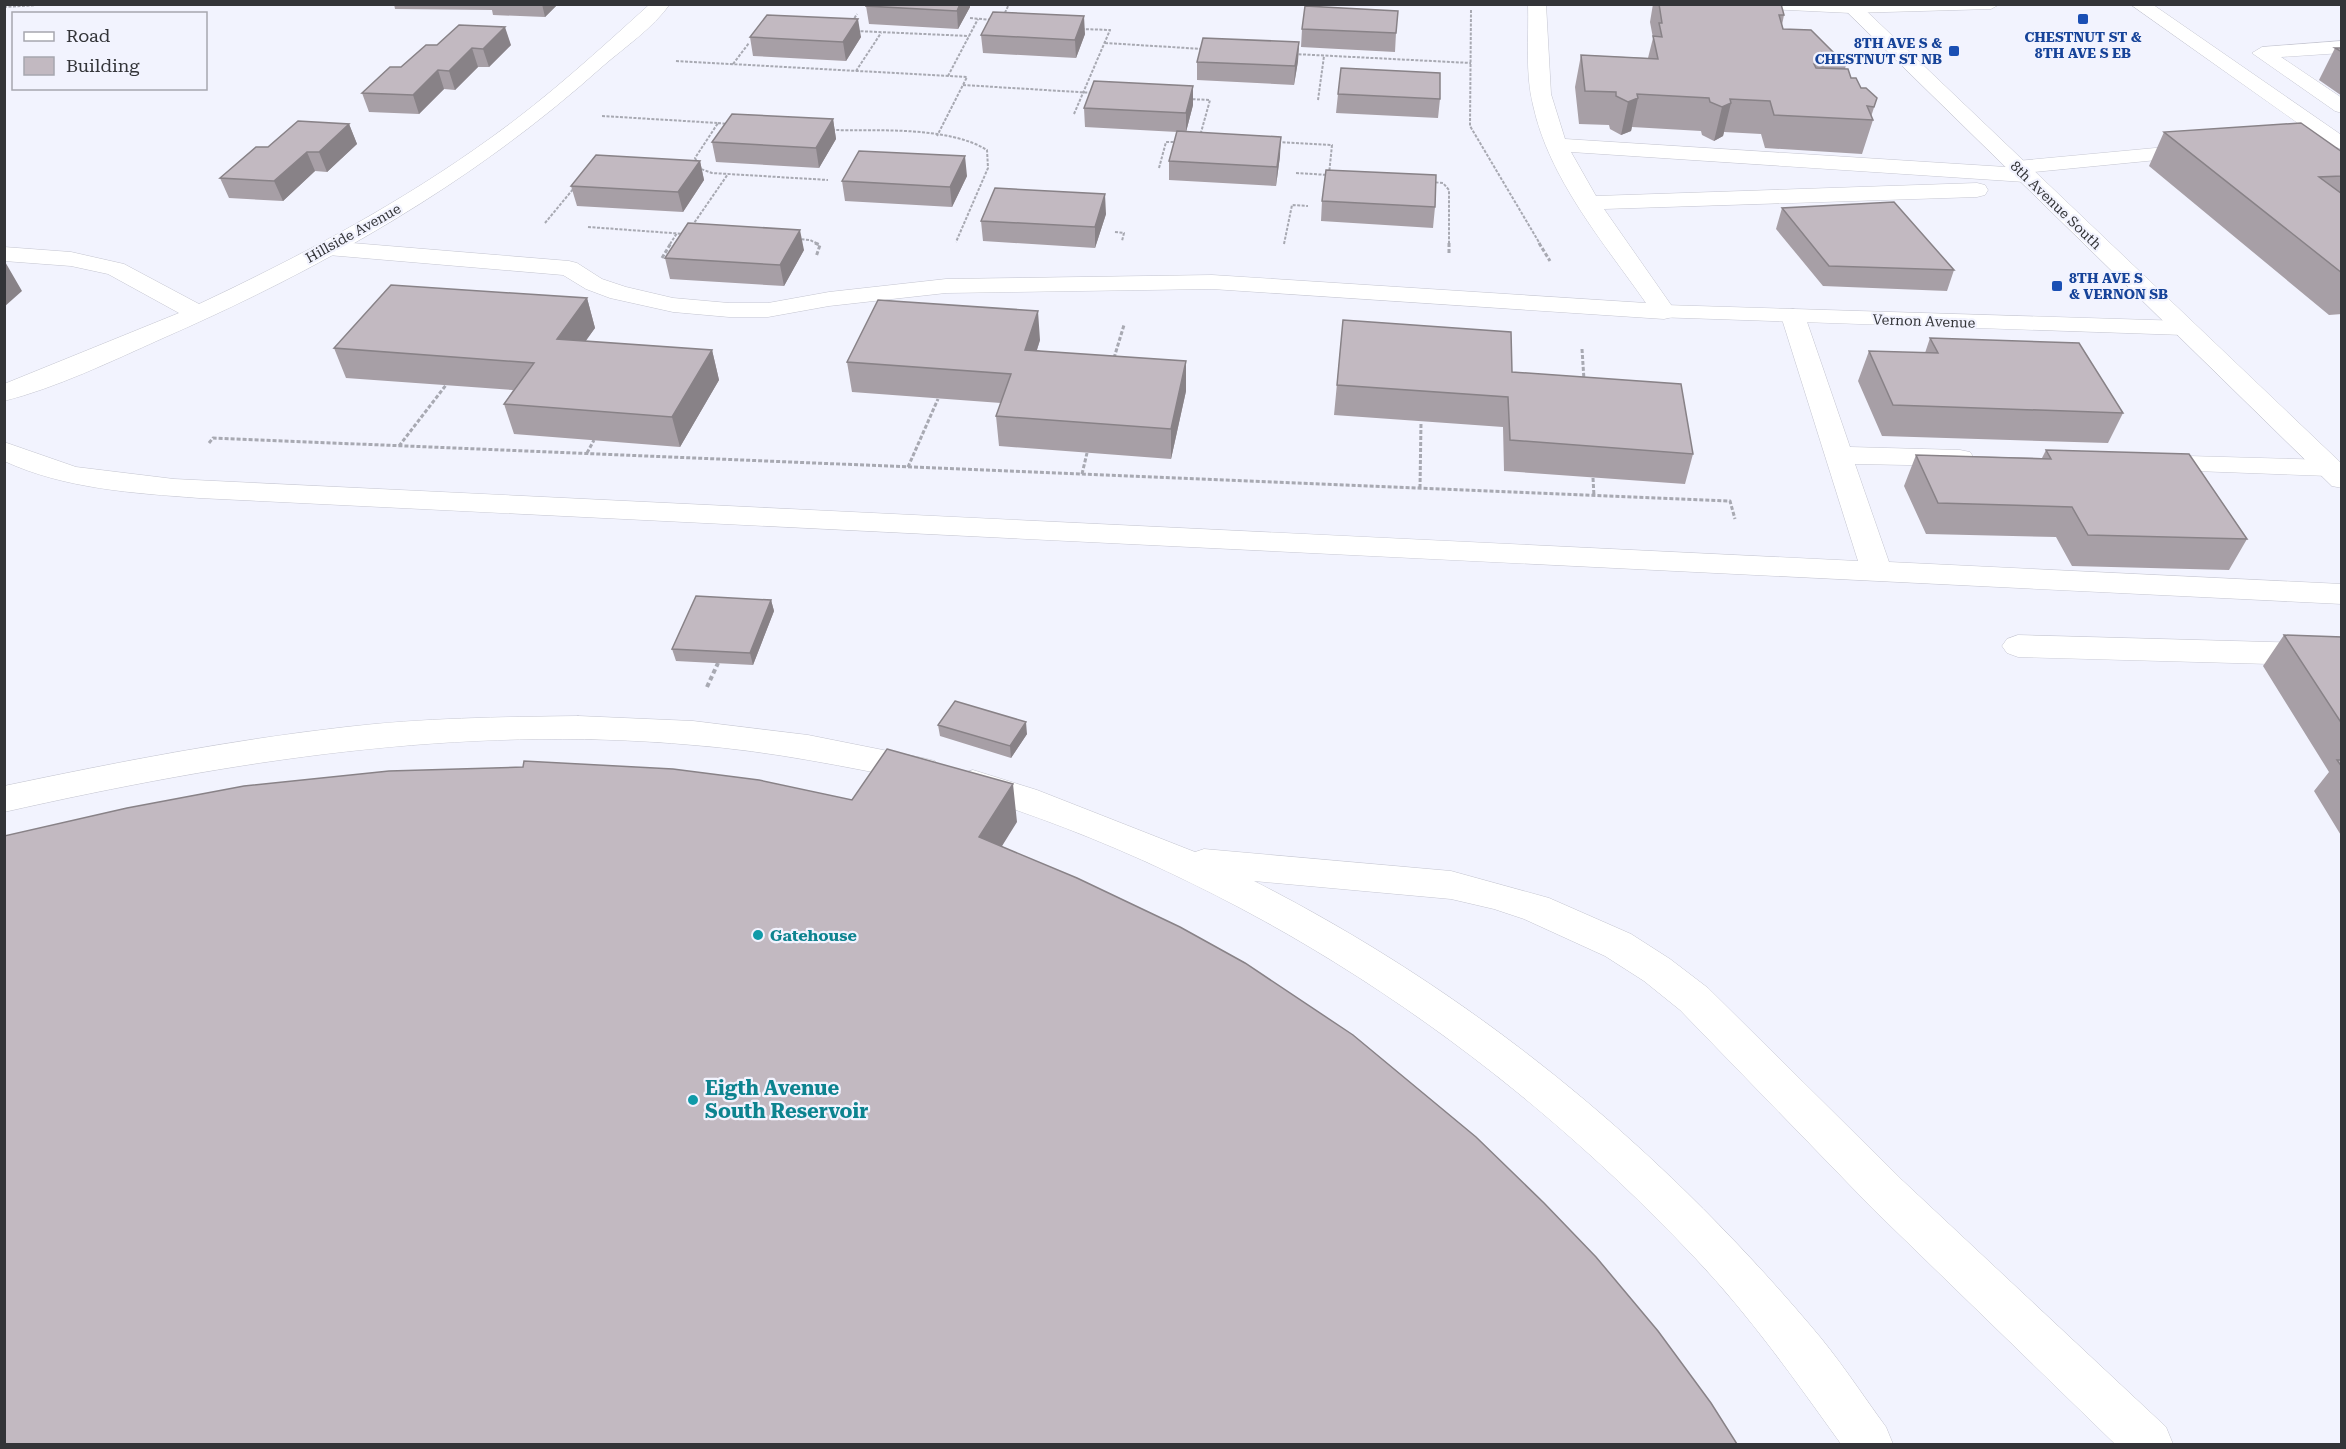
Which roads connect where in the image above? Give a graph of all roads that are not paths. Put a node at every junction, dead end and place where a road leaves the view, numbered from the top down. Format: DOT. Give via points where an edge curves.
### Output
graph roads {
  1 [pos="661,4"];
  2 [pos="1537,4"];
  3 [pos="1767,4"];
  4 [pos="1991,4"];
  5 [pos="2139,4"];
  6 [pos="1849,6"];
  7 [pos="2342,47"];
  8 [pos="2342,107"];
  9 [pos="2337,141"];
  10 [pos="1557,144"];
  11 [pos="2263,144"];
  12 [pos="2216,148"];
  13 [pos="2027,177"];
  14 [pos="1591,204"];
  15 [pos="328,248"];
  16 [pos="4,254"];
  17 [pos="1664,312"];
  18 [pos="197,313"];
  19 [pos="1793,316"];
  20 [pos="2184,328"];
  21 [pos="4,393"];
  22 [pos="4,450"];
  23 [pos="1839,455"];
  24 [pos="1990,459"];
  25 [pos="2130,462"];
  26 [pos="2335,474"];
  27 [pos="1877,572"];
  28 [pos="2342,594"];
  29 [pos="2018,646"];
  30 [pos="2342,655"];
  31 [pos="4,799"];
  32 [pos="1181,861"];
  33 [pos="1869,1444"];
  34 [pos="2149,1444"];
  1 -- 15 [label="street, Hillside Avenue" via="555,98 496,144"];
  2 -- 10 [label="street" via="1542,104"];
  3 -- 6 [label="street"];
  4 -- 6 [label="street"];
  5 -- 9 [label="street"];
  6 -- 13 [label="street, 8th Avenue South"];
  7 -- 8 [label="street" via="2262,53"];
  9 -- 11 [label="street"];
  10 -- 13 [label="street"];
  10 -- 14 [label="street"];
  12 -- 13 [label="street"];
  13 -- 14 [label="street"];
  13 -- 20 [label="street, 8th Avenue South"];
  14 -- 17 [label="street"];
  15 -- 17 [label="street, Vernon Avenue" via="569,268 594,284 648,300 729,310 768,310 946,286 1245,282"];
  15 -- 18 [label="street, Hillside Avenue"];
  16 -- 18 [label="street" via="71,259 116,269"];
  17 -- 19 [label="street, Vernon Avenue"];
  18 -- 21 [label="street, Hillside Avenue"];
  19 -- 20 [label="street, Vernon Avenue"];
  19 -- 23 [label="street"];
  20 -- 26 [label="street, 8th Avenue South"];
  22 -- 27 [label="street" via="48,470 173,488"];
  23 -- 24 [label="street"];
  23 -- 27 [label="street"];
  25 -- 26 [label="street"];
  27 -- 28 [label="street"];
  29 -- 30 [label="street"];
  31 -- 32 [label="street" via="121,772 278,745 428,730 573,727 688,732 852,753 988,786 1121,834"];
  32 -- 33 [label="street" via="1255,896 1389,975 1525,1073 1665,1196 1751,1286 1834,1392"];
  32 -- 34 [label="street" via="1450,885 1536,908 1618,945 1694,999 1887,1194"];
}
